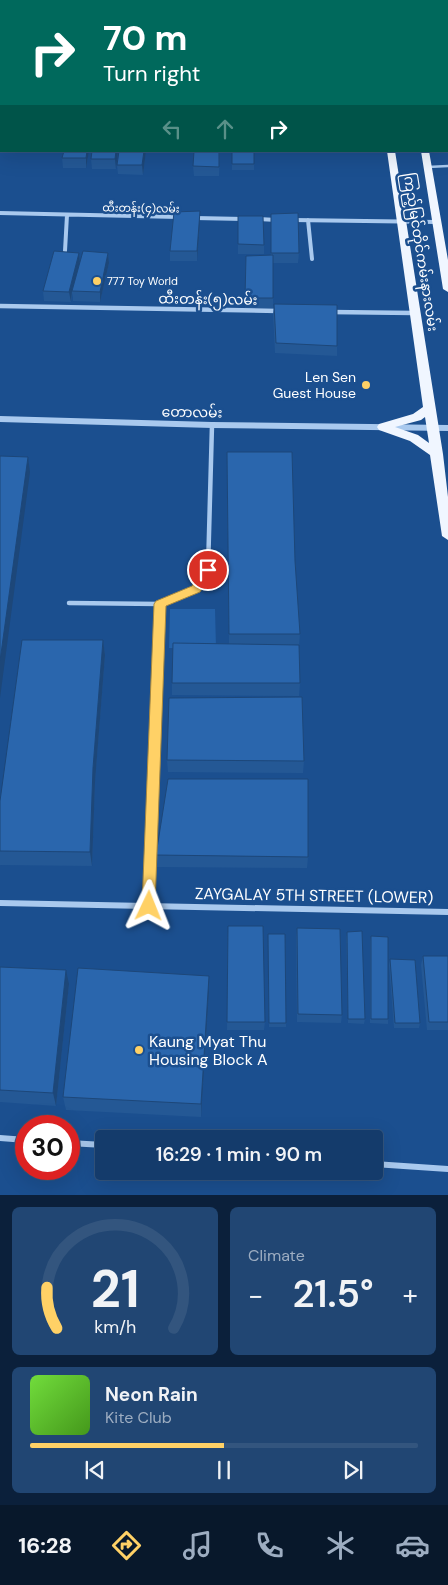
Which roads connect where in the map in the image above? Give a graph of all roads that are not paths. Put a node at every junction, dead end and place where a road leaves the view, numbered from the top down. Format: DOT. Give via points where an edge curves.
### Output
graph roads {
  1 [pos="391,152"];
  2 [pos="425,152"];
  3 [pos="448,166"];
  4 [pos="428,167"];
  5 [pos="0,213"];
  6 [pos="66,215"];
  7 [pos="182,217"];
  8 [pos="192,218"];
  9 [pos="279,220"];
  10 [pos="289,220"];
  11 [pos="308,220"];
  12 [pos="402,220"];
  13 [pos="437,222"];
  14 [pos="65,251"];
  15 [pos="312,259"];
  16 [pos="448,289"];
  17 [pos="0,306"];
  18 [pos="287,311"];
  19 [pos="326,312"];
  20 [pos="415,313"];
  21 [pos="430,407"];
  22 [pos="0,419"];
  23 [pos="212,425"];
  24 [pos="383,427"];
  25 [pos="431,428"];
  26 [pos="448,428"];
  27 [pos="437,454"];
  28 [pos="448,536"];
  29 [pos="69,603"];
  30 [pos="160,604"];
  31 [pos="0,903"];
  32 [pos="149,906"];
  33 [pos="448,912"];
  34 [pos="0,1138"];
  35 [pos="15,1139"];
  36 [pos="80,1144"];
  37 [pos="95,1144"];
  38 [pos="383,1165"];
  39 [pos="448,1169"];
  1 -- 12 [label="main road, ကြည့်မြင်တိုင်ကမ်းနားလမ်း"];
  2 -- 4 [label="main road"];
  3 -- 4 [label="lane"];
  4 -- 13 [label="main road"];
  5 -- 6 [label="street, ထီးတန်း(၄)လမ်း"];
  6 -- 7 [label="street, ထီးတန်း(၄)လမ်း"];
  6 -- 14 [label="street"];
  8 -- 9 [label="street, ထီးတန်း(၄)လမ်း"];
  10 -- 11 [label="street"];
  11 -- 12 [label="street"];
  11 -- 15 [label="street"];
  12 -- 13 [label="street"];
  12 -- 20 [label="main road, ကြည့်မြင်တိုင်ကမ်းနားလမ်း"];
  13 -- 16 [label="main road"];
  17 -- 18 [label="street, ထီးတန်း(၅)လမ်း"];
  19 -- 20 [label="street"];
  20 -- 21 [label="main road, ကြည့်မြင်တိုင်ကမ်းနားလမ်း"];
  21 -- 24 [label="main road" via="417,417"];
  21 -- 25 [label="main road, ကြည့်မြင်တိုင်ကမ်းနားလမ်း"];
  22 -- 23 [label="street, တောလမ်း"];
  23 -- 24 [label="street, တောလမ်း"];
  23 -- 30 [label="street" via="208,570 196,589"];
  24 -- 25 [label="street, တောလမ်း"];
  24 -- 27 [label="main road" via="414,438"];
  25 -- 26 [label="street, တောလမ်း"];
  25 -- 27 [label="main road, ကြည့်မြင်တိုင်ကမ်းနားလမ်း"];
  27 -- 28 [label="main road, ကြည့်မြင်တိုင်ကမ်းနားလမ်း"];
  29 -- 30 [label="street"];
  30 -- 32 [label="street"];
  31 -- 32 [label="street, ZAYGALAY 5TH STREET (LOWER)"];
  32 -- 33 [label="street, ZAYGALAY 5TH STREET (LOWER)"];
  34 -- 35 [label="street"];
  36 -- 37 [label="street"];
  38 -- 39 [label="street"];
}
